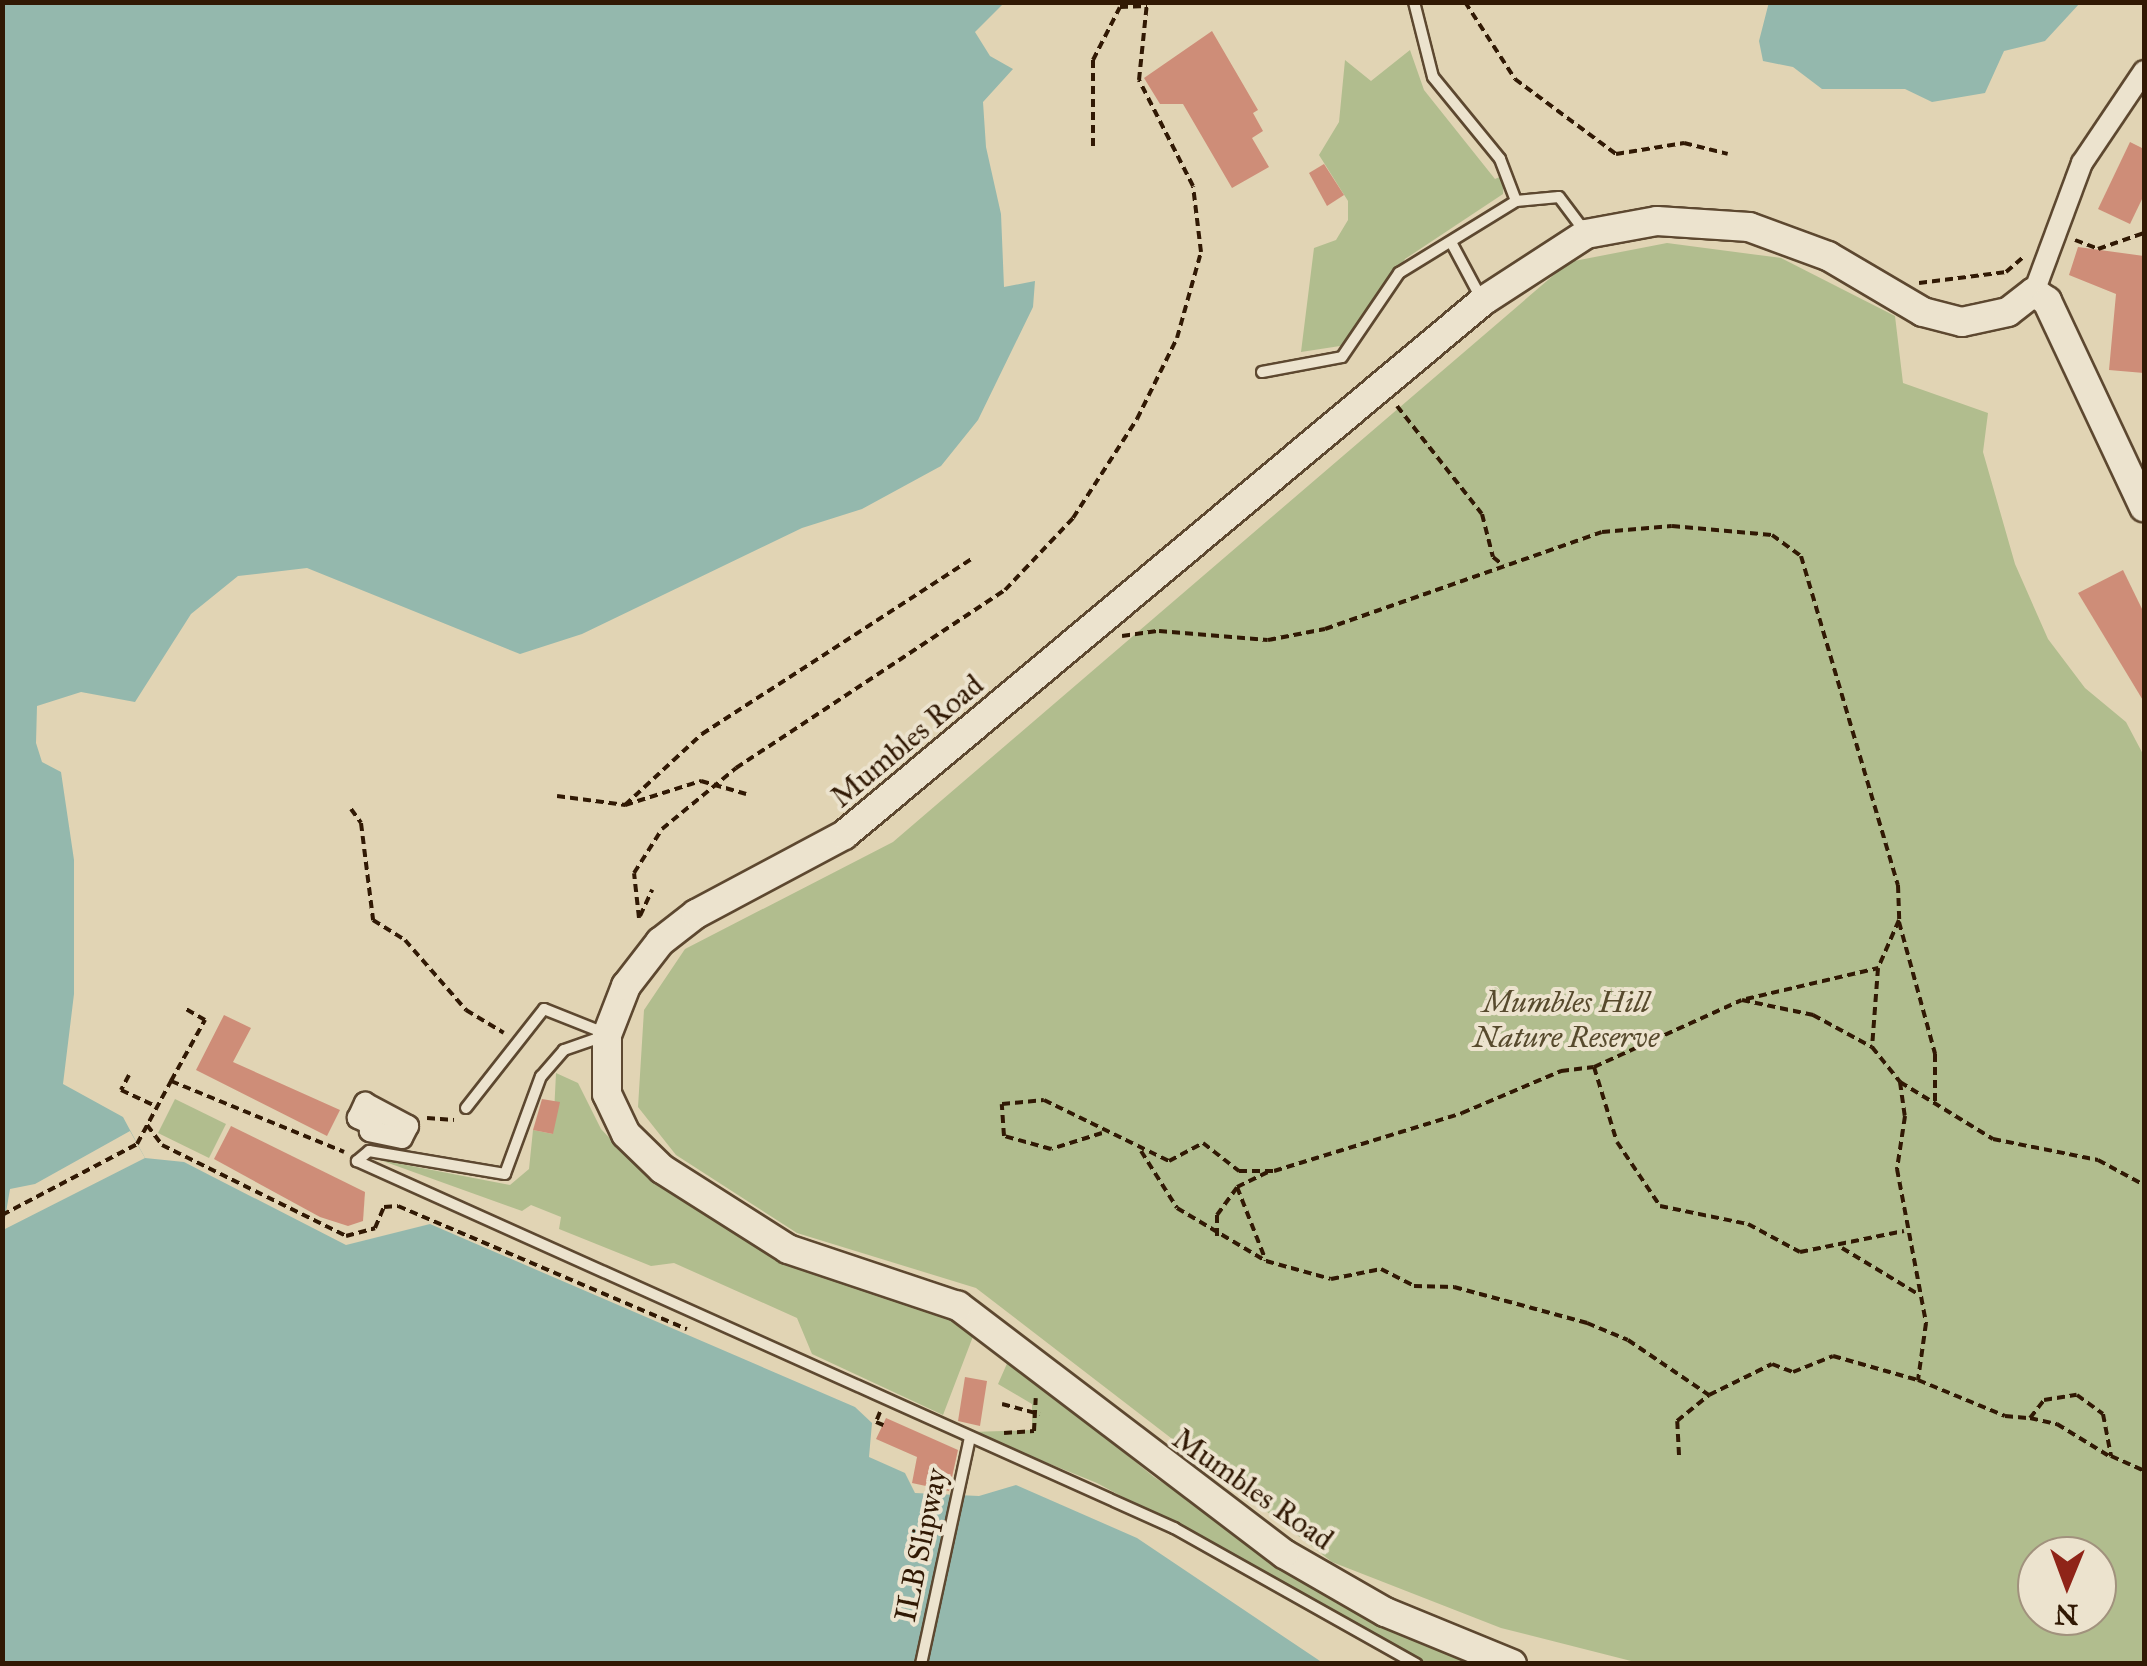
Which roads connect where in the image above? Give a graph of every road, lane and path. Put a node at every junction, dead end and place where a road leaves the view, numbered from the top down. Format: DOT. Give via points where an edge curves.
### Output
graph roads {
  1 [pos="1414,2"];
  2 [pos="1465,2"];
  3 [pos="1147,4"];
  4 [pos="2144,71"];
  5 [pos="1093,146"];
  6 [pos="1728,154"];
  7 [pos="1516,201"];
  8 [pos="2057,232"];
  9 [pos="2144,233"];
  10 [pos="1586,234"];
  11 [pos="1451,242"];
  12 [pos="2028,248"];
  13 [pos="1948,278"];
  14 [pos="2034,292"];
  15 [pos="1482,301"];
  16 [pos="1262,372"];
  17 [pos="1380,388"];
  18 [pos="2144,507"];
  19 [pos="971,560"];
  20 [pos="1503,565"];
  21 [pos="1076,643"];
  22 [pos="721,782"];
  23 [pos="746,794"];
  24 [pos="557,796"];
  25 [pos="626,805"];
  26 [pos="352,809"];
  27 [pos="652,890"];
  28 [pos="639,918"];
  29 [pos="1899,920"];
  30 [pos="660,942"];
  31 [pos="1878,968"];
  32 [pos="1742,1000"];
  33 [pos="184,1008"];
  34 [pos="608,1035"];
  35 [pos="516,1041"];
  36 [pos="1872,1047"];
  37 [pos="1594,1067"];
  38 [pos="128,1075"];
  39 [pos="171,1081"];
  40 [pos="1900,1082"];
  41 [pos="1934,1106"];
  42 [pos="157,1107"];
  43 [pos="466,1108"];
  44 [pos="148,1125"];
  45 [pos="1102,1134"];
  46 [pos="1141,1150"];
  47 [pos="356,1154"];
  48 [pos="1274,1170"];
  49 [pos="2144,1186"];
  50 [pos="1237,1187"];
  51 [pos="2,1215"];
  52 [pos="1906,1230"];
  53 [pos="1217,1236"];
  54 [pos="1832,1247"];
  55 [pos="1266,1261"];
  56 [pos="1920,1295"];
  57 [pos="701,1335"];
  58 [pos="1918,1380"];
  59 [pos="1709,1395"];
  60 [pos="885,1399"];
  61 [pos="1002,1404"];
  62 [pos="862,1405"];
  63 [pos="880,1412"];
  64 [pos="2030,1418"];
  65 [pos="882,1425"];
  66 [pos="1018,1434"];
  67 [pos="970,1437"];
  68 [pos="1679,1455"];
  69 [pos="2111,1456"];
  70 [pos="2144,1471"];
  71 [pos="921,1664"];
  72 [pos="1416,1664"];
  73 [pos="1512,1664"];
  1 -- 7 [label="lane" via="1433,77 1500,159"];
  2 -- 6 [label="path" via="1515,80 1616,154 1684,143"];
  3 -- 5 [label="path" via="1120,7 1093,60"];
  3 -- 22 [label="path" via="1139,80 1193,186 1201,252 1177,338 1137,419 1073,518 1005,590"];
  4 -- 8 [label="street" via="2082,163"];
  7 -- 10 [label="lane" via="1559,197"];
  7 -- 11 [label="lane"];
  8 -- 9 [label="path" via="2098,249"];
  8 -- 14 [label="street"];
  10 -- 14 [label="street, Mumbles Road" via="1657,221 1749,227 1828,256 1923,312 1962,322 2008,312"];
  10 -- 15 [label="street, Mumbles Road"];
  11 -- 15 [label="lane"];
  11 -- 16 [label="lane" via="1399,273 1342,358"];
  12 -- 13 [label="path" via="2006,272"];
  14 -- 18 [label="street" via="2046,301"];
  15 -- 17 [label="street, Mumbles Road"];
  17 -- 20 [label="path" via="1482,514 1492,557"];
  17 -- 21 [label="street, Mumbles Road"];
  19 -- 25 [label="path" via="702,734"];
  20 -- 21 [label="path" via="1324,629 1268,640 1159,631"];
  20 -- 29 [label="path" via="1602,532 1672,526 1772,534 1802,556 1898,885"];
  21 -- 30 [label="street, Mumbles Road" via="844,835"];
  22 -- 23 [label="path"];
  22 -- 25 [label="path"];
  22 -- 28 [label="path" via="662,829 634,873"];
  24 -- 25 [label="path"];
  26 -- 35 [label="path" via="361,823 373,920 405,940 466,1010"];
  27 -- 28 [label="path"];
  28 -- 30 [label="path"];
  29 -- 31 [label="path"];
  29 -- 41 [label="path" via="1935,1054"];
  30 -- 34 [label="street, Mumbles Road" via="626,986"];
  31 -- 32 [label="path"];
  31 -- 36 [label="path"];
  32 -- 36 [label="path" via="1813,1015"];
  32 -- 37 [label="path"];
  33 -- 39 [label="path" via="205,1020"];
  34 -- 35 [label="lane" via="544,1009"];
  34 -- 47 [label="lane" via="564,1050 541,1076 505,1174"];
  34 -- 73 [label="street, Mumbles Road" via="603,1074 614,1113 643,1152 694,1194 788,1249 958,1306 1284,1554 1385,1612"];
  35 -- 43 [label="lane"];
  36 -- 40 [label="path"];
  37 -- 48 [label="path" via="1561,1071 1462,1113"];
  37 -- 54 [label="path" via="1618,1142 1660,1206 1748,1224 1800,1252"];
  38 -- 42 [label="path" via="121,1090"];
  39 -- 42 [label="path"];
  39 -- 47 [label="path"];
  40 -- 41 [label="path"];
  40 -- 52 [label="path" via="1905,1116 1897,1169"];
  41 -- 49 [label="path" via="1992,1139 2098,1160"];
  42 -- 44 [label="path"];
  44 -- 51 [label="path" via="138,1144"];
  44 -- 57 [label="path" via="162,1145 346,1236 375,1228 384,1207 398,1206"];
  45 -- 45 [label="path" via="1044,1100 1002,1104 1004,1136 1051,1150"];
  45 -- 46 [label="path"];
  46 -- 48 [label="path" via="1170,1161 1203,1143 1239,1171"];
  46 -- 53 [label="path" via="1177,1208"];
  47 -- 60 [label="lane" via="364,1170"];
  48 -- 50 [label="path"];
  50 -- 53 [label="path" via="1217,1215"];
  50 -- 55 [label="path"];
  52 -- 54 [label="path"];
  52 -- 56 [label="path"];
  53 -- 55 [label="path"];
  54 -- 56 [label="path" via="1856,1250"];
  55 -- 59 [label="path" via="1331,1280 1381,1269 1414,1286 1454,1287 1587,1323 1628,1340"];
  56 -- 58 [label="path" via="1926,1323"];
  58 -- 59 [label="path" via="1832,1356 1793,1372 1772,1364"];
  58 -- 64 [label="path" via="2005,1416"];
  59 -- 68 [label="path" via="1677,1421"];
  60 -- 63 [label="path"];
  60 -- 67 [label="lane"];
  61 -- 66 [label="path" via="1040,1414 1034,1430"];
  62 -- 63 [label="path"];
  63 -- 65 [label="path" via="876,1422"];
  64 -- 69 [label="path"];
  64 -- 69 [label="path" via="2044,1400 2078,1395 2104,1414"];
  67 -- 71 [label="lane, ILB Slipway"];
  67 -- 72 [label="lane" via="1174,1528"];
  69 -- 70 [label="path"];
}
